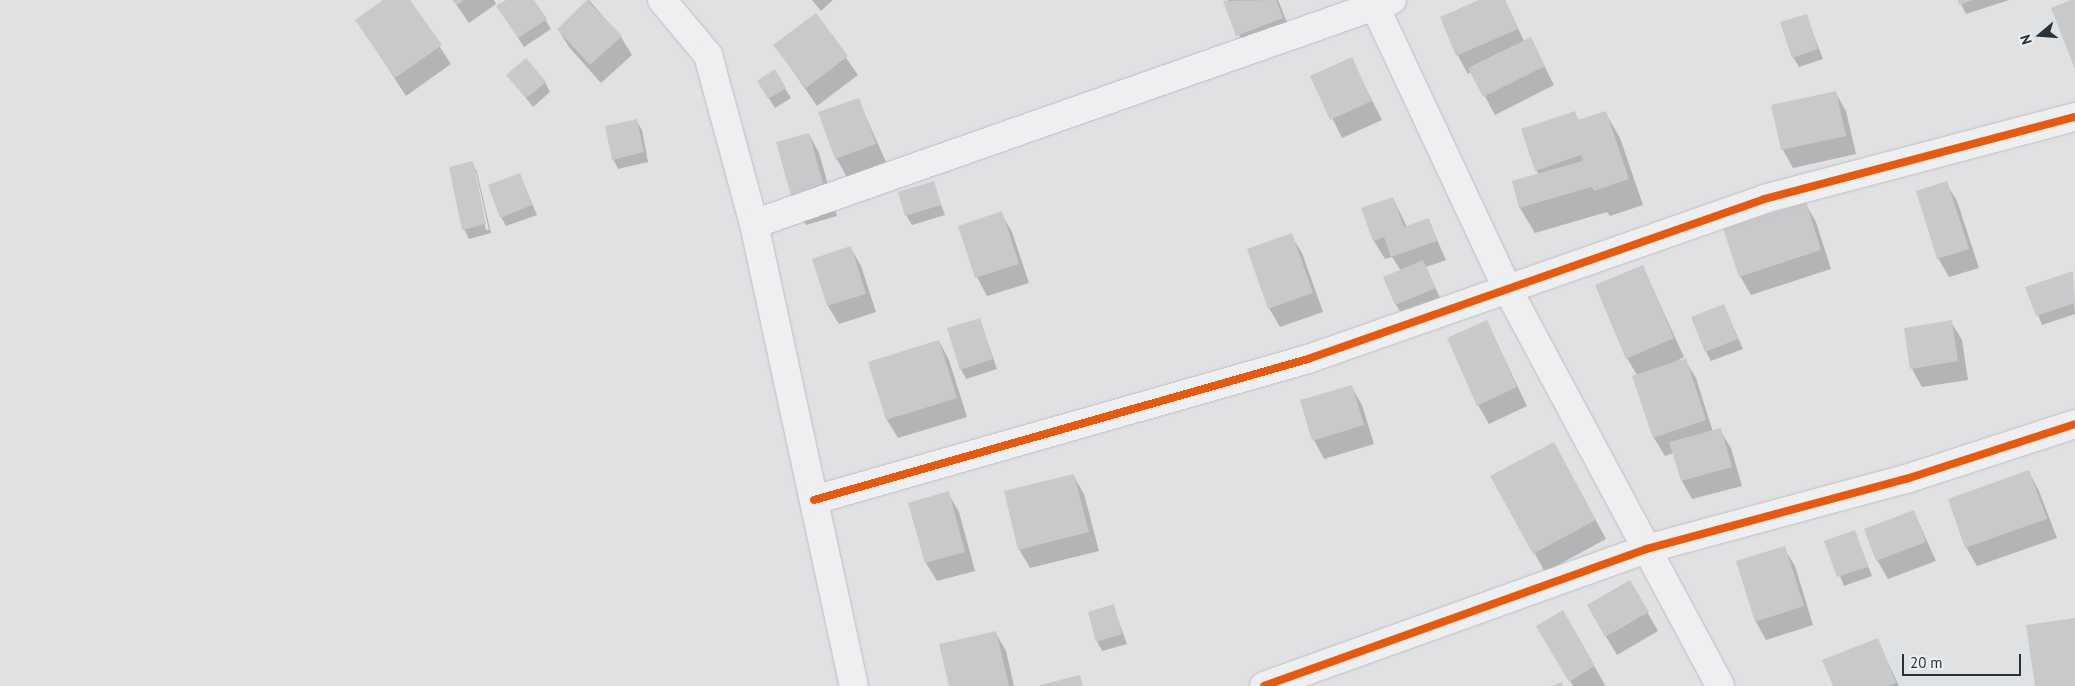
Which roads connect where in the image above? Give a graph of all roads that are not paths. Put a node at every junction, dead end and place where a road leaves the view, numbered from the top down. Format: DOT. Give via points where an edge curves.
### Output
graph roads {
  1 [pos="662,0"];
  2 [pos="1380,2"];
  3 [pos="2075,117"];
  4 [pos="754,224"];
  5 [pos="1508,290"];
  6 [pos="2075,424"];
  7 [pos="814,500"];
  8 [pos="1646,548"];
  9 [pos="854,686"];
  10 [pos="1264,686"];
  11 [pos="1720,686"];
  1 -- 4 [label="street" via="708,55"];
  2 -- 4 [label="street"];
  2 -- 5 [label="street"];
  3 -- 5 [label="street" via="1764,199"];
  4 -- 7 [label="street"];
  5 -- 7 [label="street" via="1308,359"];
  5 -- 8 [label="street"];
  6 -- 8 [label="street" via="1906,479"];
  7 -- 9 [label="street"];
  8 -- 10 [label="street"];
  8 -- 11 [label="street"];
}
